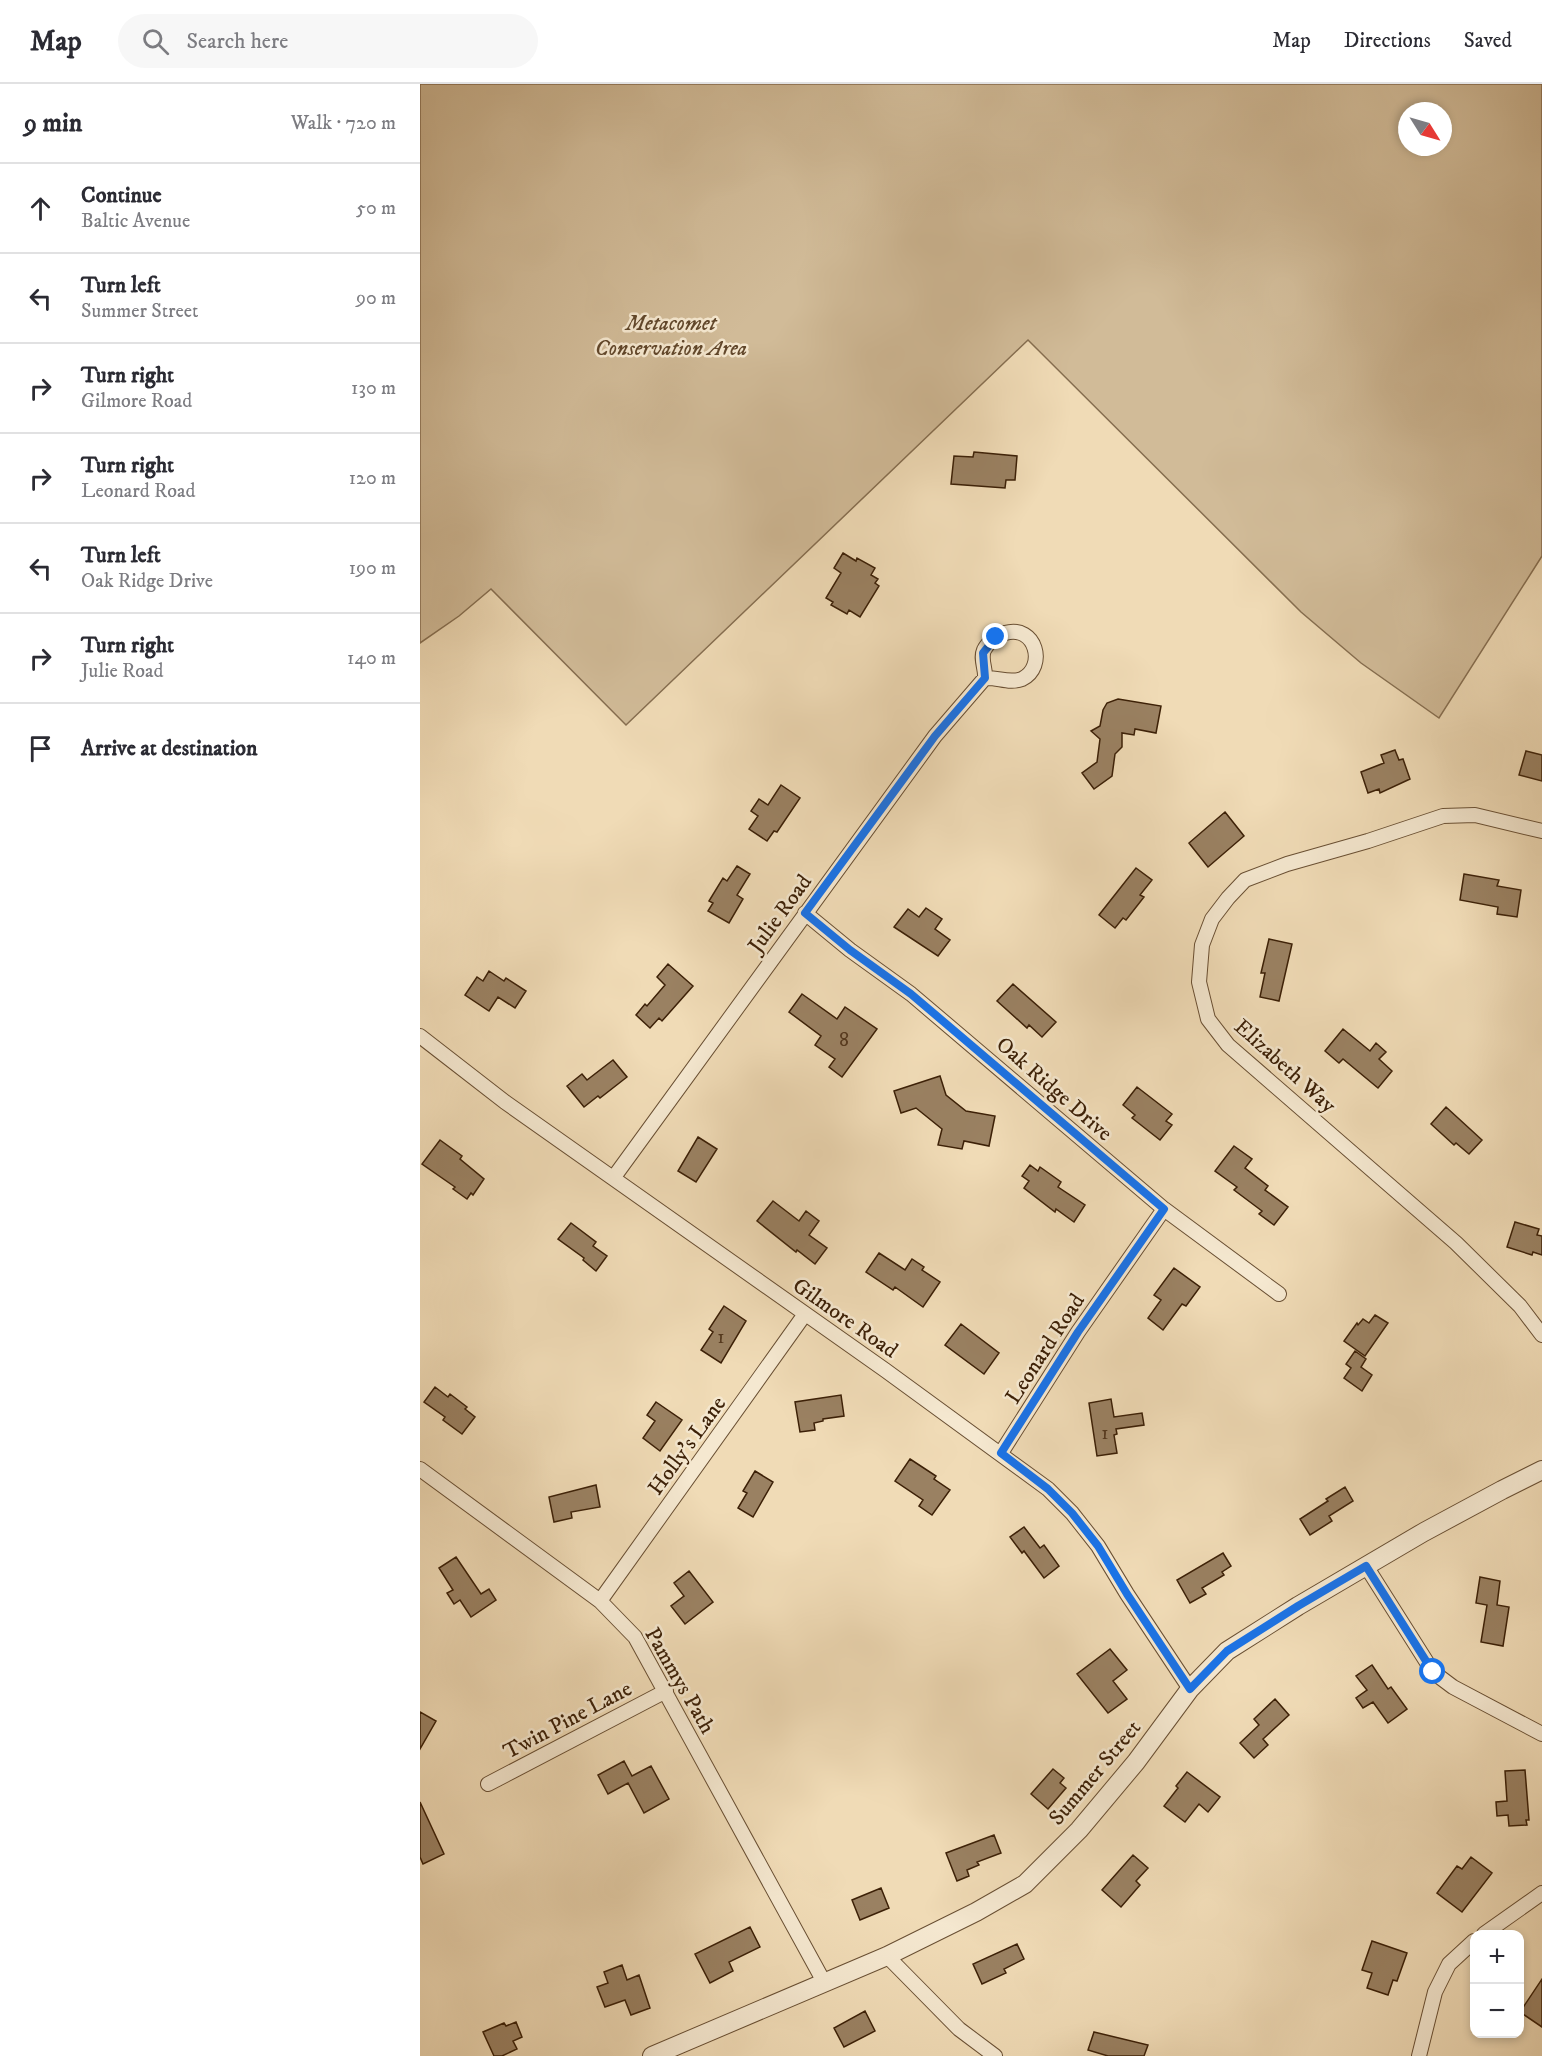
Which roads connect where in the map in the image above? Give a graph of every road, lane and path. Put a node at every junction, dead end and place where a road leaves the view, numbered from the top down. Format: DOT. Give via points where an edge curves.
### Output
graph roads {
  1 [pos="985,678"];
  2 [pos="1542,831"];
  3 [pos="805,913"];
  4 [pos="420,1036"];
  5 [pos="614,1177"];
  6 [pos="1164,1209"];
  7 [pos="1279,1294"];
  8 [pos="805,1314"];
  9 [pos="1542,1335"];
  10 [pos="1001,1453"];
  11 [pos="420,1469"];
  12 [pos="1542,1470"];
  13 [pos="1366,1566"];
  14 [pos="600,1601"];
  15 [pos="1190,1689"];
  16 [pos="666,1691"];
  17 [pos="1542,1734"];
  18 [pos="488,1784"];
  19 [pos="1542,1893"];
  20 [pos="1491,1930"];
  21 [pos="1470,1945"];
  22 [pos="887,1956"];
  23 [pos="824,1982"];
  24 [pos="652,2056"];
  25 [pos="995,2056"];
  26 [pos="1419,2056"];
  1 -- 3 [label="street, Julie Road" via="935,736"];
  2 -- 9 [label="street, Elizabeth Way" via="1475,815 1443,816 1245,880 1212,919 1202,945 1199,982 1209,1019 1228,1045 1448,1236 1520,1306"];
  3 -- 5 [label="street, Julie Road"];
  3 -- 6 [label="street, Oak Ridge Drive" via="911,994"];
  4 -- 5 [label="street, Gilmore Road"];
  5 -- 8 [label="street, Gilmore Road"];
  6 -- 7 [label="street, Oak Ridge Drive"];
  6 -- 10 [label="street, Leonard Road" via="1078,1332"];
  8 -- 10 [label="street, Gilmore Road"];
  8 -- 14 [label="street, Holly's Lane"];
  10 -- 15 [label="street, Gilmore Road" via="1072,1513 1098,1546"];
  11 -- 14 [label="street, Pammys Path"];
  12 -- 13 [label="street, Summer Street"];
  13 -- 15 [label="street, Summer Street" via="1227,1651"];
  13 -- 17 [label="street" via="1433,1672 1453,1687"];
  14 -- 16 [label="street, Pammys Path" via="635,1637"];
  15 -- 22 [label="street, Summer Street" via="1079,1830 1025,1884"];
  16 -- 18 [label="street, Twin Pine Lane"];
  16 -- 23 [label="street, Pammys Path"];
  19 -- 20 [label="street"];
  21 -- 26 [label="street" via="1449,1964 1435,1992"];
  22 -- 23 [label="street, Summer Street"];
  22 -- 25 [label="street" via="959,2029"];
  23 -- 24 [label="street, Summer Street"];
}
